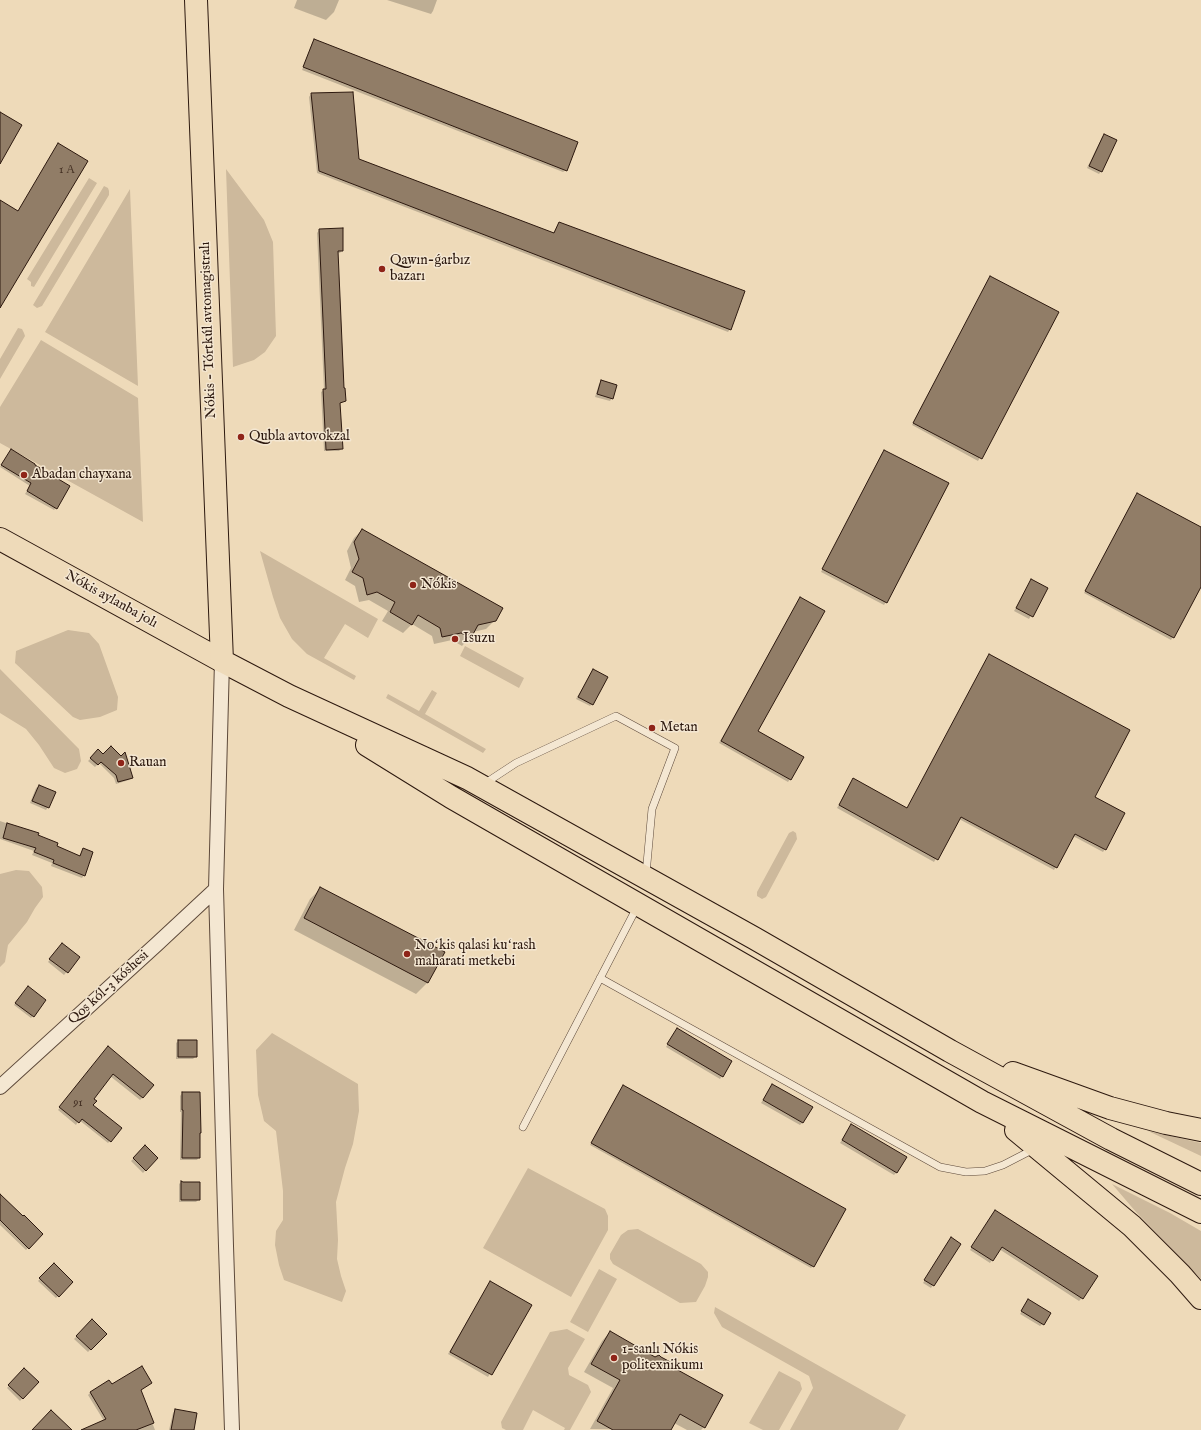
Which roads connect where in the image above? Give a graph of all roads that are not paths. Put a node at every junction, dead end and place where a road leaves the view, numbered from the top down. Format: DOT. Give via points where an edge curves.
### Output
graph roads {
  1 [pos="196,0"];
  2 [pos="0,540"];
  3 [pos="222,661"];
  4 [pos="289,696"];
  5 [pos="480,786"];
  6 [pos="646,878"];
  7 [pos="216,889"];
  8 [pos="638,905"];
  9 [pos="600,978"];
  10 [pos="950,1051"];
  11 [pos="0,1087"];
  12 [pos="982,1102"];
  13 [pos="523,1127"];
  14 [pos="1201,1130"];
  15 [pos="1038,1147"];
  16 [pos="1201,1184"];
  17 [pos="1201,1212"];
  18 [pos="1201,1298"];
  19 [pos="232,1430"];
  1 -- 3 [label="main road, Nókis - Tórtkúl avtomagistralı"];
  2 -- 3 [label="main road, Nókis aylanba jolı"];
  3 -- 4 [label="main road, Nókis aylanba jolı"];
  3 -- 7 [label="street"];
  4 -- 5 [label="main road"];
  4 -- 8 [label="main road" via="450,797"];
  5 -- 6 [label="main road"];
  5 -- 6 [label="lane" via="516,762 616,716 675,748 652,809"];
  6 -- 10 [label="main road" via="770,946"];
  7 -- 11 [label="street, Qos kól-3 kóshesi"];
  7 -- 19 [label="street"];
  8 -- 9 [label="lane"];
  8 -- 12 [label="main road"];
  9 -- 13 [label="lane"];
  9 -- 15 [label="lane" via="940,1167 966,1172 985,1171"];
  10 -- 14 [label="main road" via="1110,1108"];
  10 -- 16 [label="main road" via="1111,1139"];
  12 -- 15 [label="main road"];
  12 -- 17 [label="main road"];
  15 -- 18 [label="main road" via="1132,1226"];
}
